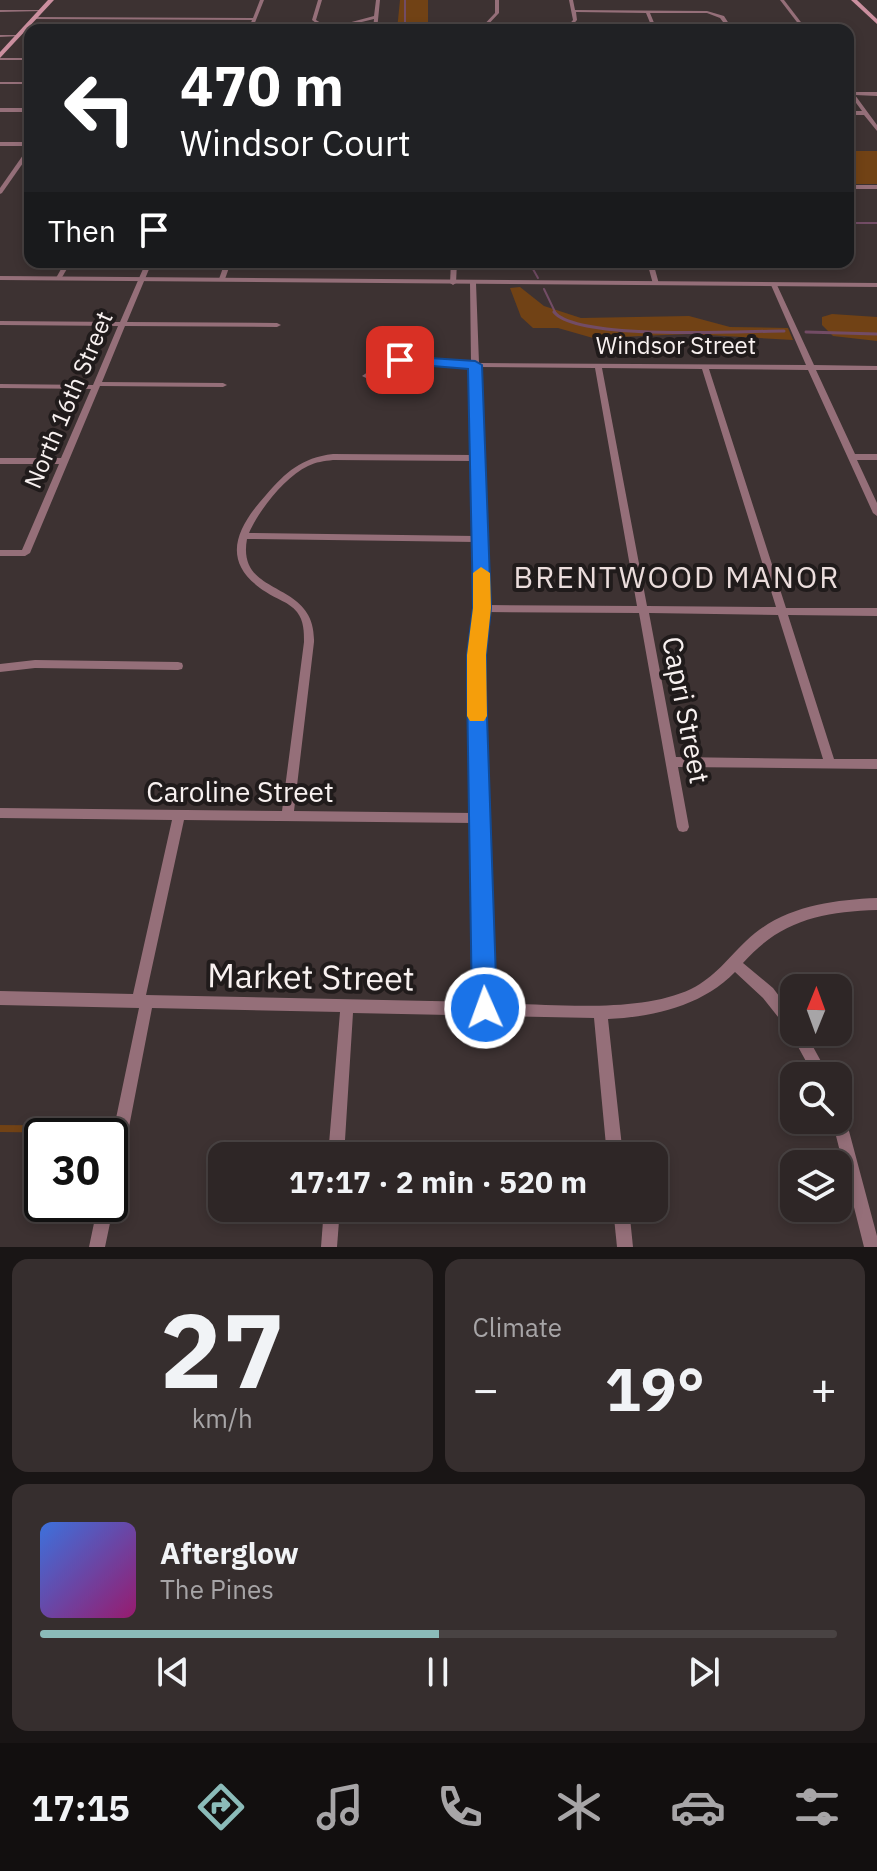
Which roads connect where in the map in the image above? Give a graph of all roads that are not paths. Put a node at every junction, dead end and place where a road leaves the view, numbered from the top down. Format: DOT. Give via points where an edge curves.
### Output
graph roads {
  1 [pos="51,0"];
  2 [pos="262,0"];
  3 [pos="320,0"];
  4 [pos="378,0"];
  5 [pos="497,0"];
  6 [pos="571,0"];
  7 [pos="782,0"];
  8 [pos="857,0"];
  9 [pos="0,11"];
  10 [pos="41,11"];
  11 [pos="573,11"];
  12 [pos="647,11"];
  13 [pos="376,17"];
  14 [pos="34,18"];
  15 [pos="254,19"];
  16 [pos="877,22"];
  17 [pos="29,24"];
  18 [pos="252,24"];
  19 [pos="319,24"];
  20 [pos="349,24"];
  21 [pos="375,24"];
  22 [pos="487,24"];
  23 [pos="571,24"];
  24 [pos="652,24"];
  25 [pos="727,24"];
  26 [pos="800,24"];
  27 [pos="24,29"];
  28 [pos="0,36"];
  29 [pos="17,37"];
  30 [pos="24,38"];
  31 [pos="0,58"];
  32 [pos="24,59"];
  33 [pos="0,83"];
  34 [pos="24,83"];
  35 [pos="854,91"];
  36 [pos="877,94"];
  37 [pos="854,97"];
  38 [pos="0,110"];
  39 [pos="24,110"];
  40 [pos="854,113"];
  41 [pos="865,113"];
  42 [pos="877,129"];
  43 [pos="0,144"];
  44 [pos="24,146"];
  45 [pos="24,156"];
  46 [pos="0,174"];
  47 [pos="13,174"];
  48 [pos="854,187"];
  49 [pos="877,187"];
  50 [pos="0,192"];
  51 [pos="65,268"];
  52 [pos="147,268"];
  53 [pos="226,268"];
  54 [pos="454,268"];
  55 [pos="652,268"];
  56 [pos="0,278"];
  57 [pos="59,278"];
  58 [pos="142,279"];
  59 [pos="222,279"];
  60 [pos="453,283"];
  61 [pos="473,283"];
  62 [pos="656,284"];
  63 [pos="774,285"];
  64 [pos="877,285"];
  65 [pos="0,323"];
  66 [pos="123,323"];
  67 [pos="277,325"];
  68 [pos="475,365"];
  69 [pos="598,366"];
  70 [pos="705,367"];
  71 [pos="811,367"];
  72 [pos="877,368"];
  73 [pos="366,376"];
  74 [pos="96,385"];
  75 [pos="223,385"];
  76 [pos="0,386"];
  77 [pos="851,457"];
  78 [pos="877,457"];
  79 [pos="477,458"];
  80 [pos="0,461"];
  81 [pos="65,461"];
  82 [pos="877,513"];
  83 [pos="243,536"];
  84 [pos="480,539"];
  85 [pos="0,553"];
  86 [pos="482,608"];
  87 [pos="642,609"];
  88 [pos="783,612"];
  89 [pos="877,612"];
  90 [pos="178,666"];
  91 [pos="0,668"];
  92 [pos="672,762"];
  93 [pos="830,763"];
  94 [pos="877,764"];
  95 [pos="0,813"];
  96 [pos="179,816"];
  97 [pos="287,816"];
  98 [pos="480,818"];
  99 [pos="683,827"];
  100 [pos="877,904"];
  101 [pos="736,965"];
  102 [pos="0,998"];
  103 [pos="142,1001"];
  104 [pos="347,1006"];
  105 [pos="485,1008"];
  106 [pos="780,1009"];
  107 [pos="600,1011"];
  108 [pos="122,1118"];
  109 [pos="843,1134"];
  110 [pos="337,1142"];
  111 [pos="614,1142"];
  112 [pos="102,1222"];
  113 [pos="331,1222"];
  114 [pos="622,1222"];
  115 [pos="97,1247"];
  116 [pos="329,1247"];
  117 [pos="625,1247"];
  118 [pos="872,1247"];
  1 -- 10 [label="main road"];
  2 -- 15 [label="street"];
  3 -- 19 [label="street" via="314,20"];
  4 -- 13 [label="street"];
  5 -- 22 [label="street" via="497,13"];
  6 -- 11 [label="street"];
  7 -- 26 [label="street"];
  8 -- 16 [label="main road"];
  9 -- 10 [label="street"];
  10 -- 14 [label="main road"];
  11 -- 12 [label="street"];
  11 -- 23 [label="street"];
  12 -- 24 [label="street"];
  12 -- 25 [label="street" via="714,12"];
  13 -- 20 [label="street"];
  13 -- 21 [label="street"];
  14 -- 15 [label="street"];
  14 -- 17 [label="main road"];
  15 -- 18 [label="street"];
  27 -- 29 [label="main road"];
  28 -- 29 [label="street"];
  29 -- 30 [label="street"];
  29 -- 31 [label="main road"];
  31 -- 32 [label="street"];
  33 -- 34 [label="street"];
  35 -- 36 [label="street"];
  37 -- 41 [label="street"];
  38 -- 39 [label="street"];
  40 -- 41 [label="street"];
  41 -- 42 [label="street"];
  43 -- 44 [label="street"];
  45 -- 47 [label="street"];
  46 -- 47 [label="street"];
  47 -- 50 [label="street"];
  48 -- 49 [label="street"];
  51 -- 57 [label="street"];
  52 -- 58 [label="street, North 16th Street"];
  53 -- 59 [label="street"];
  54 -- 60 [label="street"];
  55 -- 62 [label="street"];
  56 -- 57 [label="street"];
  57 -- 58 [label="street"];
  58 -- 59 [label="street"];
  58 -- 66 [label="street, North 16th Street"];
  59 -- 60 [label="street"];
  60 -- 61 [label="street"];
  61 -- 62 [label="street"];
  61 -- 68 [label="street"];
  62 -- 63 [label="street"];
  63 -- 64 [label="street"];
  63 -- 71 [label="street"];
  65 -- 66 [label="street"];
  66 -- 67 [label="street"];
  66 -- 74 [label="street, North 16th Street"];
  68 -- 69 [label="street, Windsor Street"];
  68 -- 73 [label="street, Windsor Street" via="400,360"];
  68 -- 79 [label="street"];
  69 -- 70 [label="street, Windsor Street"];
  69 -- 87 [label="street, Capri Street"];
  70 -- 71 [label="street, Windsor Street"];
  70 -- 88 [label="street"];
  71 -- 72 [label="street, Windsor Street"];
  71 -- 77 [label="street"];
  74 -- 75 [label="street"];
  74 -- 76 [label="street"];
  74 -- 81 [label="street, North 16th Street"];
  77 -- 78 [label="street"];
  77 -- 82 [label="street"];
  79 -- 83 [label="street" via="310,460 268,497"];
  79 -- 84 [label="street"];
  80 -- 81 [label="street"];
  81 -- 85 [label="street, North 16th Street" via="25,553"];
  83 -- 84 [label="street"];
  83 -- 97 [label="street" via="241,557 252,576 295,604 308,623"];
  84 -- 86 [label="street"];
  86 -- 87 [label="street"];
  86 -- 98 [label="street" via="476,655"];
  87 -- 88 [label="street"];
  87 -- 92 [label="street, Capri Street"];
  88 -- 89 [label="street"];
  88 -- 93 [label="street"];
  90 -- 91 [label="street"];
  92 -- 93 [label="street"];
  92 -- 99 [label="street, Capri Street"];
  93 -- 94 [label="street"];
  95 -- 96 [label="street, Caroline Street"];
  96 -- 97 [label="street, Caroline Street"];
  96 -- 103 [label="street"];
  97 -- 98 [label="street, Caroline Street"];
  98 -- 105 [label="street"];
  100 -- 101 [label="street, Market Street" via="827,907 796,916 760,937"];
  101 -- 106 [label="street"];
  101 -- 107 [label="street, Market Street" via="709,986 670,1003"];
  102 -- 103 [label="street, Market Street"];
  103 -- 104 [label="street, Market Street"];
  103 -- 108 [label="street"];
  104 -- 105 [label="street, Market Street"];
  104 -- 110 [label="street"];
  105 -- 107 [label="street, Market Street"];
  107 -- 111 [label="street"];
  109 -- 118 [label="street"];
  112 -- 115 [label="street"];
  113 -- 116 [label="street"];
  114 -- 117 [label="street"];
}
